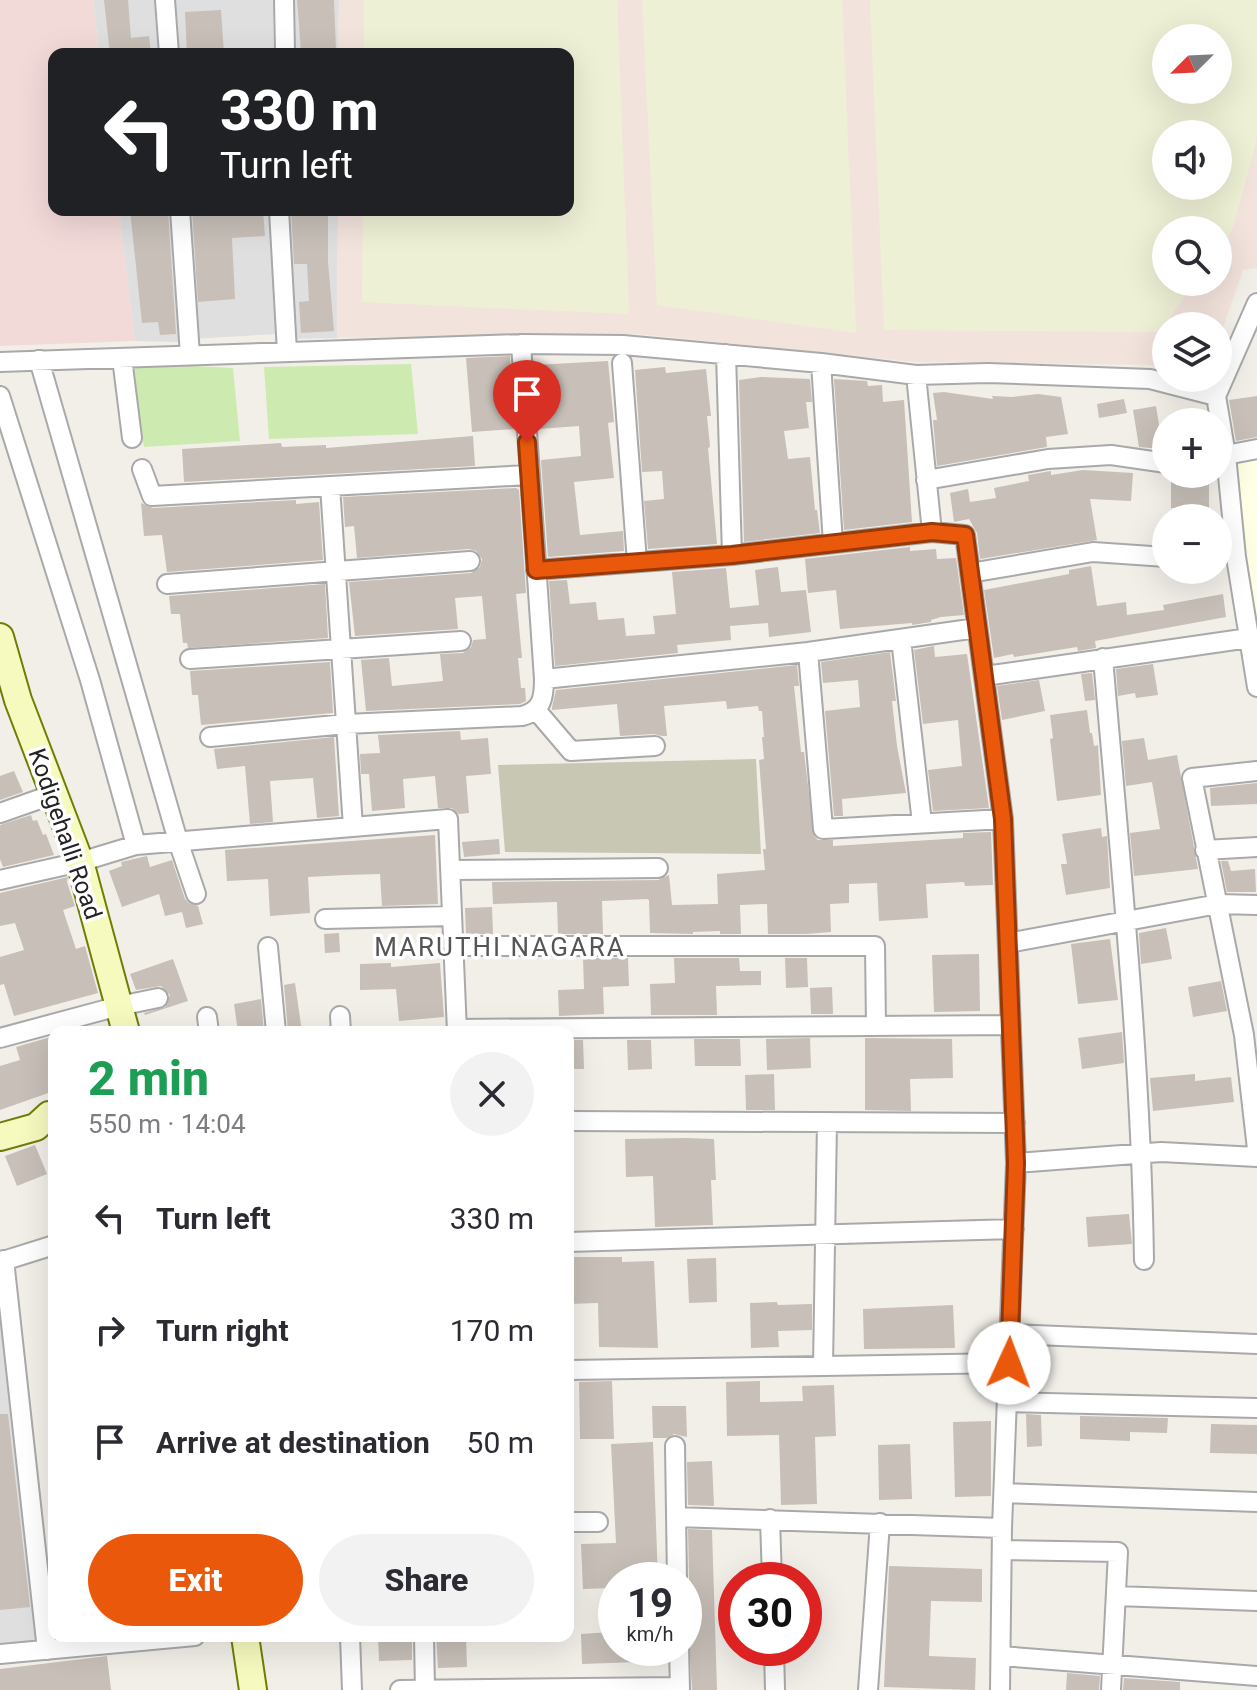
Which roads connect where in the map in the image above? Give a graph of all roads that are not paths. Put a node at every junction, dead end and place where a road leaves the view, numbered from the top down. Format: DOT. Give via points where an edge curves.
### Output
graph roads {
  1 [pos="165,0"];
  2 [pos="284,0"];
  3 [pos="169,48"];
  4 [pos="285,48"];
  5 [pos="180,216"];
  6 [pos="279,216"];
  7 [pos="1257,303"];
  8 [pos="521,344"];
  9 [pos="287,352"];
  10 [pos="726,354"];
  11 [pos="190,355"];
  12 [pos="122,358"];
  13 [pos="39,360"];
  14 [pos="0,362"];
  15 [pos="622,363"];
  16 [pos="821,363"];
  17 [pos="916,375"];
  18 [pos="0,396"];
  19 [pos="1216,396"];
  20 [pos="1217,408"];
  21 [pos="132,438"];
  22 [pos="1257,449"];
  23 [pos="1152,461"];
  24 [pos="1232,461"];
  25 [pos="142,469"];
  26 [pos="528,475"];
  27 [pos="926,480"];
  28 [pos="330,486"];
  29 [pos="932,532"];
  30 [pos="833,543"];
  31 [pos="732,555"];
  32 [pos="1152,556"];
  33 [pos="470,561"];
  34 [pos="637,562"];
  35 [pos="536,570"];
  36 [pos="336,571"];
  37 [pos="970,573"];
  38 [pos="1232,575"];
  39 [pos="167,584"];
  40 [pos="977,628"];
  41 [pos="0,637"];
  42 [pos="1249,638"];
  43 [pos="901,639"];
  44 [pos="461,641"];
  45 [pos="341,649"];
  46 [pos="808,652"];
  47 [pos="1103,658"];
  48 [pos="190,659"];
  49 [pos="985,676"];
  50 [pos="544,679"];
  51 [pos="1257,687"];
  52 [pos="536,710"];
  53 [pos="346,724"];
  54 [pos="210,737"];
  55 [pos="655,746"];
  56 [pos="1257,771"];
  57 [pos="54,794"];
  58 [pos="0,813"];
  59 [pos="1003,819"];
  60 [pos="922,823"];
  61 [pos="353,827"];
  62 [pos="178,841"];
  63 [pos="136,845"];
  64 [pos="1257,847"];
  65 [pos="1205,850"];
  66 [pos="80,862"];
  67 [pos="658,868"];
  68 [pos="451,870"];
  69 [pos="0,880"];
  70 [pos="196,894"];
  71 [pos="1218,904"];
  72 [pos="1257,905"];
  73 [pos="452,916"];
  74 [pos="325,919"];
  75 [pos="1126,923"];
  76 [pos="1008,943"];
  77 [pos="453,946"];
  78 [pos="268,947"];
  79 [pos="158,998"];
  80 [pos="119,1006"];
  81 [pos="1011,1025"];
  82 [pos="124,1026"];
  83 [pos="275,1026"];
  84 [pos="456,1026"];
  85 [pos="876,1026"];
  86 [pos="574,1029"];
  87 [pos="0,1038"];
  88 [pos="48,1114"];
  89 [pos="48,1117"];
  90 [pos="0,1120"];
  91 [pos="574,1121"];
  92 [pos="827,1122"];
  93 [pos="1015,1123"];
  94 [pos="0,1137"];
  95 [pos="1257,1149"];
  96 [pos="1143,1153"];
  97 [pos="1257,1157"];
  98 [pos="1016,1163"];
  99 [pos="1014,1229"];
  100 [pos="824,1235"];
  101 [pos="574,1242"];
  102 [pos="48,1247"];
  103 [pos="1144,1260"];
  104 [pos="2,1261"];
  105 [pos="1010,1334"];
  106 [pos="1257,1344"];
  107 [pos="1009,1363"];
  108 [pos="823,1366"];
  109 [pos="574,1370"];
  110 [pos="1007,1402"];
  111 [pos="1257,1408"];
  112 [pos="675,1446"];
  113 [pos="1004,1493"];
  114 [pos="1257,1502"];
  115 [pos="676,1517"];
  116 [pos="770,1519"];
  117 [pos="574,1522"];
  118 [pos="598,1522"];
  119 [pos="880,1523"];
  120 [pos="1002,1528"];
  121 [pos="1002,1550"];
  122 [pos="677,1562"];
  123 [pos="771,1562"];
  124 [pos="1116,1596"];
  125 [pos="1257,1601"];
  126 [pos="132,1642"];
  127 [pos="246,1642"];
  128 [pos="350,1642"];
  129 [pos="424,1642"];
  130 [pos="47,1650"];
  131 [pos="0,1654"];
  132 [pos="1001,1656"];
  133 [pos="1113,1665"];
  134 [pos="679,1666"];
  135 [pos="774,1666"];
  136 [pos="1257,1676"];
  137 [pos="1195,1680"];
  138 [pos="680,1689"];
  139 [pos="253,1690"];
  140 [pos="352,1690"];
  141 [pos="400,1690"];
  142 [pos="425,1690"];
  143 [pos="775,1690"];
  144 [pos="868,1690"];
  145 [pos="1000,1690"];
  146 [pos="1111,1690"];
  1 -- 3 [label="street"];
  2 -- 4 [label="street"];
  5 -- 11 [label="street"];
  6 -- 9 [label="street"];
  7 -- 19 [label="street"];
  8 -- 9 [label="street"];
  8 -- 10 [label="street"];
  8 -- 26 [label="street"];
  9 -- 11 [label="street"];
  10 -- 16 [label="street"];
  10 -- 31 [label="street"];
  11 -- 12 [label="street"];
  12 -- 13 [label="street"];
  12 -- 21 [label="street"];
  13 -- 14 [label="street"];
  13 -- 62 [label="street"];
  15 -- 34 [label="street"];
  16 -- 17 [label="street"];
  16 -- 30 [label="street"];
  17 -- 19 [label="street" via="1150,379"];
  17 -- 27 [label="street"];
  18 -- 63 [label="street"];
  19 -- 20 [label="street"];
  22 -- 24 [label="street"];
  23 -- 27 [label="street" via="1111,455 1048,459"];
  25 -- 28 [label="street" via="152,496"];
  26 -- 28 [label="street"];
  26 -- 35 [label="street"];
  27 -- 29 [label="street"];
  28 -- 36 [label="street"];
  29 -- 30 [label="street"];
  29 -- 37 [label="street" via="965,535"];
  30 -- 31 [label="street"];
  31 -- 34 [label="street"];
  32 -- 37 [label="street" via="1093,552"];
  33 -- 36 [label="street"];
  34 -- 35 [label="street"];
  35 -- 50 [label="street"];
  36 -- 39 [label="street"];
  36 -- 45 [label="street"];
  37 -- 40 [label="street"];
  38 -- 42 [label="street"];
  40 -- 43 [label="street"];
  40 -- 49 [label="street"];
  41 -- 57 [label="main road, Kodigehalli Road"];
  42 -- 47 [label="street"];
  42 -- 51 [label="street"];
  43 -- 46 [label="street"];
  43 -- 60 [label="street"];
  44 -- 45 [label="street"];
  45 -- 48 [label="street"];
  45 -- 53 [label="street"];
  46 -- 50 [label="street"];
  46 -- 60 [label="street" via="823,829"];
  47 -- 49 [label="street"];
  47 -- 75 [label="street"];
  49 -- 59 [label="street"];
  50 -- 52 [label="street"];
  52 -- 53 [label="street" via="522,716"];
  52 -- 55 [label="street" via="571,751"];
  53 -- 54 [label="street"];
  53 -- 61 [label="street"];
  56 -- 65 [label="street" via="1192,778"];
  57 -- 58 [label="street"];
  57 -- 66 [label="main road, Kodigehalli Road"];
  59 -- 60 [label="street"];
  59 -- 76 [label="street"];
  61 -- 62 [label="street"];
  61 -- 68 [label="street" via="448,819"];
  62 -- 63 [label="street"];
  62 -- 70 [label="street"];
  63 -- 66 [label="street"];
  64 -- 65 [label="street"];
  65 -- 71 [label="street"];
  66 -- 69 [label="street"];
  66 -- 80 [label="main road, Kodigehalli Road"];
  67 -- 68 [label="street"];
  68 -- 73 [label="street"];
  71 -- 72 [label="street"];
  71 -- 75 [label="street"];
  71 -- 95 [label="street" via="1244,1035"];
  73 -- 74 [label="street"];
  73 -- 77 [label="street"];
  75 -- 76 [label="street"];
  75 -- 96 [label="street"];
  76 -- 81 [label="street"];
  77 -- 84 [label="street"];
  77 -- 85 [label="street" via="875,946"];
  78 -- 83 [label="street"];
  79 -- 80 [label="street"];
  80 -- 82 [label="main road, Kodigehalli Road"];
  80 -- 87 [label="street"];
  81 -- 85 [label="street"];
  81 -- 93 [label="street"];
  85 -- 86 [label="street"];
  88 -- 90 [label="main road"];
  89 -- 94 [label="main road" via="36,1127"];
  91 -- 92 [label="street"];
  92 -- 93 [label="street"];
  92 -- 100 [label="street"];
  93 -- 98 [label="street"];
  96 -- 97 [label="street"];
  96 -- 98 [label="street"];
  96 -- 103 [label="street"];
  98 -- 99 [label="street"];
  99 -- 100 [label="street"];
  99 -- 105 [label="street"];
  100 -- 101 [label="street"];
  100 -- 108 [label="street"];
  102 -- 104 [label="street"];
  104 -- 130 [label="street"];
  105 -- 106 [label="street"];
  105 -- 107 [label="street"];
  107 -- 108 [label="street"];
  107 -- 110 [label="street"];
  108 -- 109 [label="street"];
  110 -- 111 [label="street"];
  110 -- 113 [label="street"];
  112 -- 115 [label="street"];
  113 -- 114 [label="street"];
  113 -- 120 [label="street"];
  115 -- 116 [label="street"];
  115 -- 122 [label="street"];
  116 -- 119 [label="street"];
  116 -- 123 [label="street"];
  117 -- 118 [label="street"];
  119 -- 120 [label="street"];
  119 -- 144 [label="street"];
  120 -- 121 [label="street"];
  121 -- 124 [label="street" via="1118,1552"];
  121 -- 132 [label="street"];
  124 -- 125 [label="street"];
  124 -- 133 [label="street"];
  126 -- 130 [label="street"];
  127 -- 139 [label="main road"];
  128 -- 140 [label="street"];
  129 -- 142 [label="street"];
  130 -- 131 [label="street"];
  132 -- 133 [label="street"];
  132 -- 145 [label="street"];
  133 -- 137 [label="street"];
  133 -- 146 [label="street"];
  134 -- 138 [label="street"];
  135 -- 143 [label="street"];
  136 -- 137 [label="street"];
  138 -- 142 [label="street"];
  141 -- 142 [label="street"];
}
